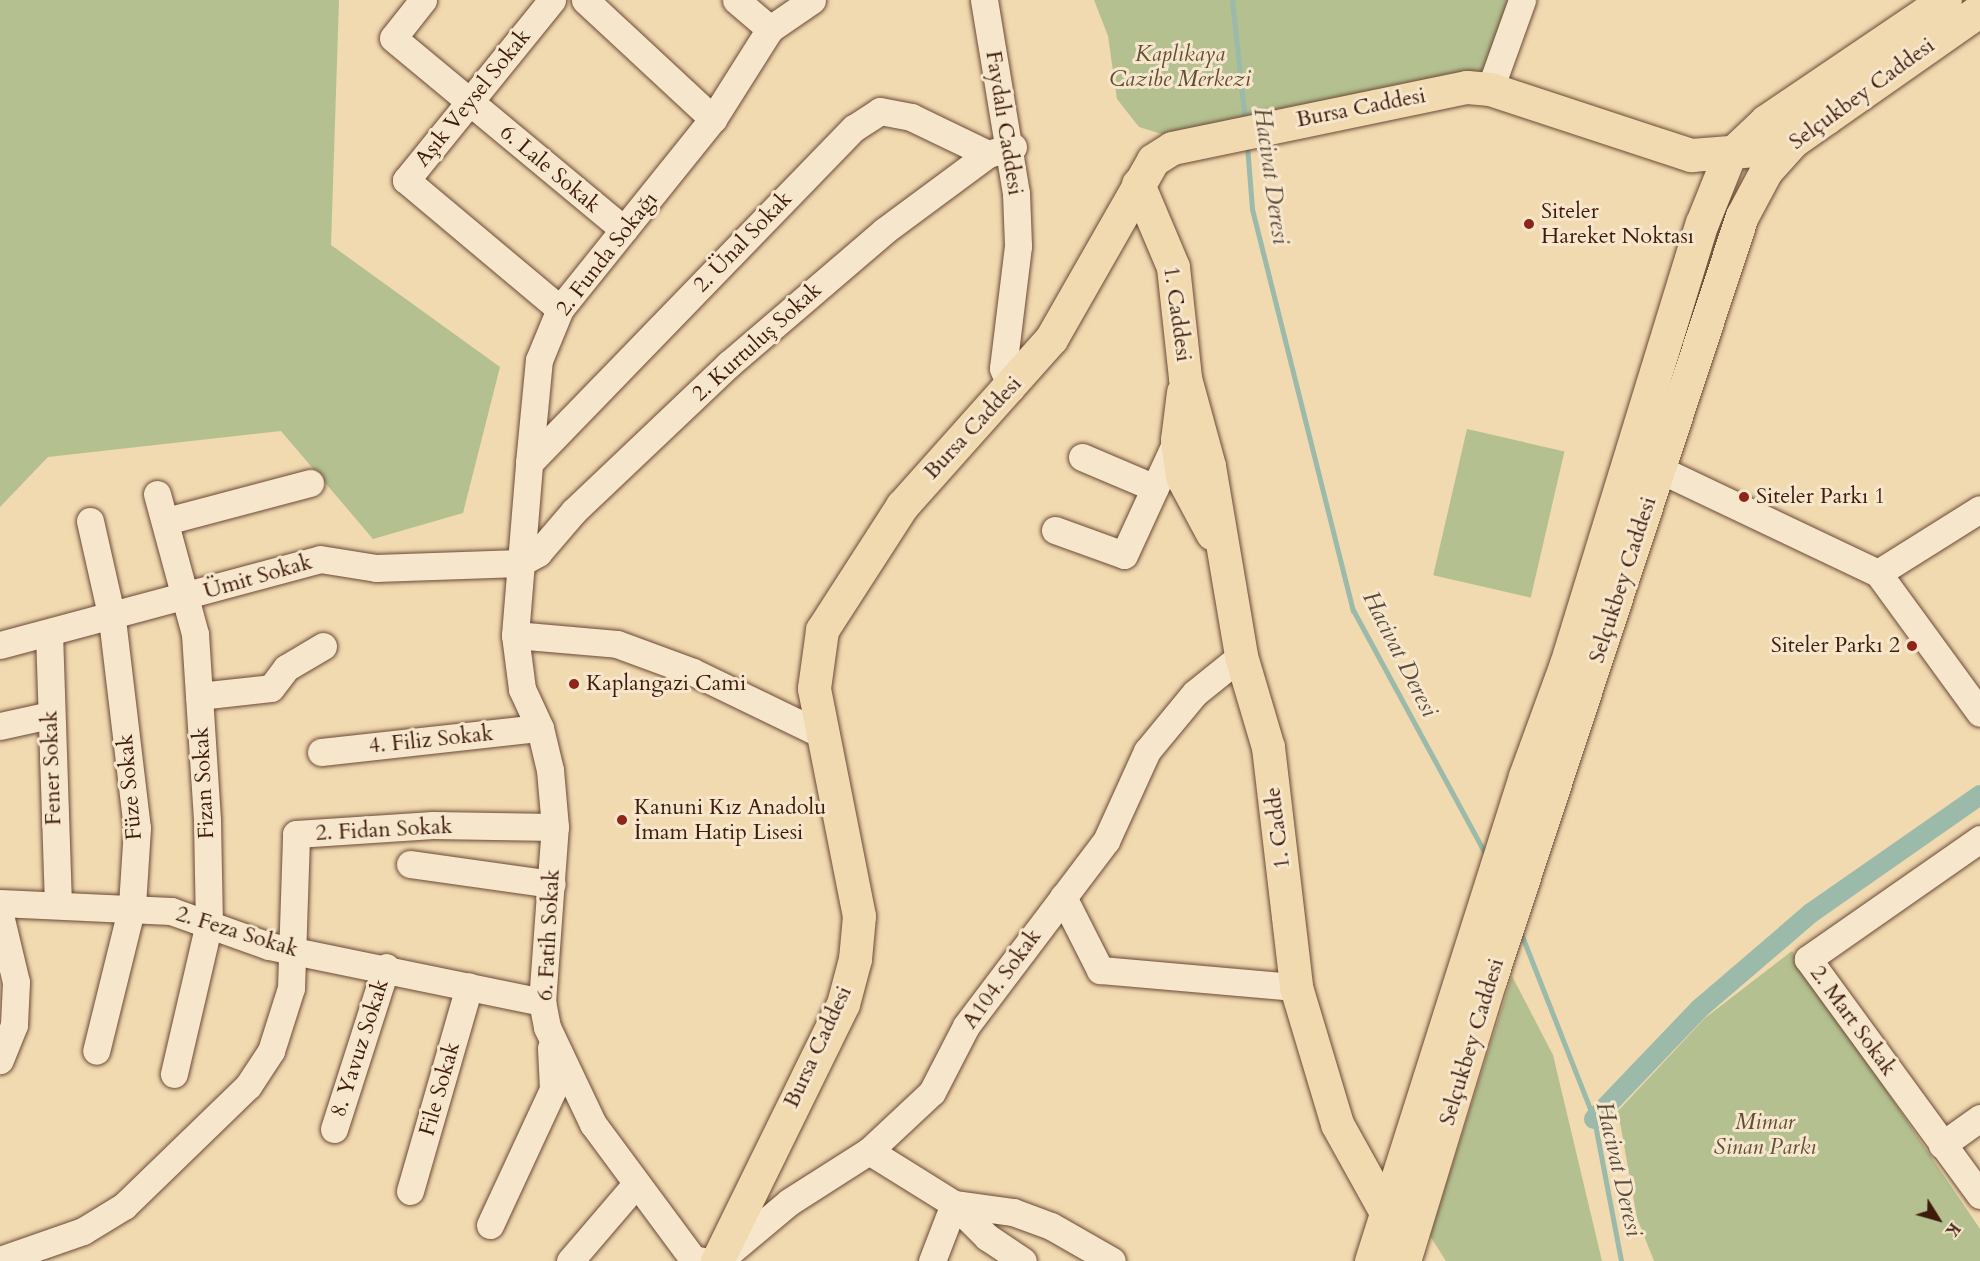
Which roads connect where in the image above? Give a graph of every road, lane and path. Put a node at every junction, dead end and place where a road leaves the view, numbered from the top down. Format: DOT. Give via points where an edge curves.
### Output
graph roads {
  1 [pos="423,0"];
  2 [pos="552,0"];
  3 [pos="585,0"];
  4 [pos="736,0"];
  5 [pos="813,0"];
  6 [pos="984,0"];
  7 [pos="1522,0"];
  8 [pos="1968,15"];
  9 [pos="770,29"];
  10 [pos="1490,89"];
  11 [pos="470,102"];
  12 [pos="1826,118"];
  13 [pos="713,119"];
  14 [pos="1001,151"];
  15 [pos="1729,156"];
  16 [pos="1138,184"];
  17 [pos="1755,189"];
  18 [pos="624,230"];
  19 [pos="560,309"];
  20 [pos="1185,378"];
  21 [pos="1011,389"];
  22 [pos="1177,440"];
  23 [pos="1631,446"];
  24 [pos="1082,457"];
  25 [pos="529,463"];
  26 [pos="1658,472"];
  27 [pos="309,483"];
  28 [pos="1155,488"];
  29 [pos="157,494"];
  30 [pos="1980,509"];
  31 [pos="90,521"];
  32 [pos="166,521"];
  33 [pos="1055,530"];
  34 [pos="1224,555"];
  35 [pos="520,563"];
  36 [pos="1878,573"];
  37 [pos="186,597"];
  38 [pos="112,619"];
  39 [pos="49,633"];
  40 [pos="515,635"];
  41 [pos="0,645"];
  42 [pos="323,646"];
  43 [pos="1241,656"];
  44 [pos="1578,672"];
  45 [pos="199,696"];
  46 [pos="1980,713"];
  47 [pos="50,715"];
  48 [pos="0,726"];
  49 [pos="540,728"];
  50 [pos="819,733"];
  51 [pos="321,752"];
  52 [pos="555,827"];
  53 [pos="1980,839"];
  54 [pos="410,864"];
  55 [pos="552,884"];
  56 [pos="1063,897"];
  57 [pos="0,903"];
  58 [pos="58,903"];
  59 [pos="132,906"];
  60 [pos="0,915"];
  61 [pos="209,922"];
  62 [pos="295,952"];
  63 [pos="386,967"];
  64 [pos="1478,974"];
  65 [pos="469,986"];
  66 [pos="1296,987"];
  67 [pos="542,1002"];
  68 [pos="550,1038"];
  69 [pos="96,1051"];
  70 [pos="0,1060"];
  71 [pos="174,1074"];
  72 [pos="1980,1118"];
  73 [pos="1415,1126"];
  74 [pos="334,1129"];
  75 [pos="1942,1144"];
  76 [pos="1351,1149"];
  77 [pos="869,1151"];
  78 [pos="636,1184"];
  79 [pos="410,1191"];
  80 [pos="1980,1195"];
  81 [pos="954,1204"];
  82 [pos="1386,1215"];
  83 [pos="490,1225"];
  84 [pos="1409,1257"];
  85 [pos="0,1260"];
  86 [pos="570,1261"];
  87 [pos="705,1261"];
  88 [pos="932,1261"];
  89 [pos="1023,1261"];
  90 [pos="1112,1261"];
  91 [pos="1371,1261"];
  1 -- 11 [label="street, 6. Lale Sokak" via="393,38"];
  2 -- 11 [label="street, Aşık Veysel Sokak"];
  3 -- 13 [label="street"];
  4 -- 9 [label="street"];
  5 -- 9 [label="street, 2. Funda Sokağı"];
  6 -- 14 [label="street, Faydalı Caddesi"];
  7 -- 10 [label="street"];
  8 -- 12 [label="main road, Selçukbey Caddesi"];
  8 -- 15 [label="main road, Selçukbey Caddesi" via="1766,121"];
  9 -- 13 [label="street, 2. Funda Sokağı"];
  10 -- 15 [label="main road, Bursa Caddesi" via="1690,155"];
  10 -- 16 [label="main road, Bursa Caddesi" via="1467,87 1172,148 1153,160"];
  11 -- 18 [label="street, 6. Lale Sokak"];
  11 -- 19 [label="street, Aşık Veysel Sokak" via="406,180"];
  12 -- 15 [label="main road, Bursa Caddesi" via="1756,150"];
  12 -- 17 [label="main road, Selçukbey Caddesi" via="1793,141"];
  13 -- 18 [label="street, 2. Funda Sokağı"];
  14 -- 21 [label="street, Faydalı Caddesi" via="1018,246 1003,368"];
  14 -- 25 [label="street, 2. Ünal Sokak" via="911,117 880,111 854,128"];
  14 -- 35 [label="street, 2. Kurtuluş Sokak" via="884,231 729,364 574,511 538,553"];
  15 -- 17 [label="main road" via="1745,167"];
  15 -- 23 [label="main road, Selçukbey Caddesi" via="1702,223"];
  16 -- 20 [label="main road, 1. Caddesi" via="1173,267"];
  16 -- 21 [label="main road, Bursa Caddesi" via="1051,339"];
  17 -- 26 [label="main road, Selçukbey Caddesi"];
  18 -- 19 [label="street, 2. Funda Sokağı"];
  19 -- 25 [label="street, 2. Funda Sokağı" via="539,360"];
  20 -- 22 [label="main road"];
  20 -- 34 [label="main road, 1. Cadde" via="1209,466"];
  21 -- 50 [label="main road, Bursa Caddesi" via="902,506 852,576 822,630 814,688"];
  22 -- 28 [label="street"];
  22 -- 34 [label="main road" via="1182,477"];
  23 -- 26 [label="street"];
  23 -- 44 [label="main road, Selçukbey Caddesi"];
  24 -- 28 [label="street"];
  25 -- 35 [label="street, 2. Funda Sokağı"];
  26 -- 36 [label="street"];
  26 -- 44 [label="main road, Selçukbey Caddesi"];
  27 -- 32 [label="street"];
  28 -- 33 [label="street" via="1124,555"];
  29 -- 32 [label="street, Fizan Sokak"];
  30 -- 36 [label="street"];
  31 -- 38 [label="street, Füze Sokak"];
  32 -- 37 [label="street, Fizan Sokak"];
  34 -- 43 [label="main road, 1. Cadde"];
  35 -- 37 [label="street, Ümit Sokak" via="376,568 320,559"];
  35 -- 40 [label="street, 6. Fatih Sokak"];
  36 -- 46 [label="street"];
  37 -- 38 [label="street, Ümit Sokak"];
  37 -- 45 [label="street, Fizan Sokak"];
  38 -- 39 [label="street, Ümit Sokak"];
  38 -- 59 [label="street, Füze Sokak" via="137,828"];
  39 -- 41 [label="street, Ümit Sokak"];
  39 -- 47 [label="street, Fener Sokak"];
  40 -- 49 [label="street, 6. Fatih Sokak" via="522,689"];
  40 -- 50 [label="street" via="617,644 693,672"];
  42 -- 45 [label="street" via="286,668 272,688"];
  43 -- 56 [label="street, A104. Sokak" via="1195,693 1147,751 1106,841"];
  43 -- 66 [label="main road, 1. Cadde" via="1268,747"];
  44 -- 64 [label="main road, Selçukbey Caddesi" via="1553,795"];
  44 -- 64 [label="main road, Selçukbey Caddesi" via="1525,776"];
  45 -- 61 [label="street, Fizan Sokak"];
  47 -- 48 [label="street"];
  47 -- 58 [label="street, Fener Sokak"];
  49 -- 51 [label="street, 4. Filiz Sokak"];
  49 -- 52 [label="street, 6. Fatih Sokak"];
  50 -- 87 [label="main road, Bursa Caddesi" via="859,916 855,959 843,1004"];
  52 -- 55 [label="street, 6. Fatih Sokak"];
  52 -- 62 [label="street, 2. Fidan Sokak" via="433,825 296,834"];
  53 -- 75 [label="street, 2. Mart Sokak" via="1808,959"];
  54 -- 55 [label="street"];
  55 -- 67 [label="street, 6. Fatih Sokak"];
  56 -- 66 [label="street" via="1100,970"];
  56 -- 77 [label="street, A104. Sokak" via="966,1026 932,1092"];
  57 -- 58 [label="street, 2. Feza Sokak"];
  58 -- 59 [label="street, 2. Feza Sokak"];
  59 -- 61 [label="street, 2. Feza Sokak"];
  59 -- 69 [label="street, Füze Sokak"];
  60 -- 70 [label="street" via="16,982 14,1025"];
  61 -- 62 [label="street, 2. Feza Sokak"];
  61 -- 71 [label="street, Fizan Sokak"];
  62 -- 63 [label="street, 2. Feza Sokak"];
  62 -- 85 [label="street" via="291,988 271,1051 229,1109 124,1206 73,1236"];
  63 -- 65 [label="street, 2. Feza Sokak"];
  63 -- 74 [label="street, 8. Yavuz Sokak"];
  64 -- 73 [label="main road, Selçukbey Caddesi"];
  64 -- 84 [label="main road, Selçukbey Caddesi"];
  65 -- 67 [label="street, 2. Feza Sokak"];
  65 -- 79 [label="street, File Sokak"];
  66 -- 76 [label="main road, 1. Cadde" via="1337,1124"];
  67 -- 68 [label="street, 6. Fatih Sokak"];
  68 -- 78 [label="street, 6. Fatih Sokak" via="593,1124"];
  68 -- 83 [label="street" via="553,1089"];
  72 -- 75 [label="street"];
  73 -- 76 [label="main road" via="1393,1160 1370,1159"];
  73 -- 82 [label="main road, Selçukbey Caddesi"];
  75 -- 80 [label="street, 2. Mart Sokak"];
  76 -- 82 [label="main road, 1. Cadde"];
  77 -- 81 [label="street"];
  77 -- 87 [label="street, A104. Sokak"];
  78 -- 86 [label="street"];
  78 -- 87 [label="street, 6. Fatih Sokak"];
  81 -- 88 [label="street"];
  81 -- 89 [label="street" via="987,1237"];
  81 -- 90 [label="street" via="1012,1212 1051,1226"];
  82 -- 84 [label="main road, 1. Cadde"];
  82 -- 91 [label="main road, Selçukbey Caddesi"];
}
